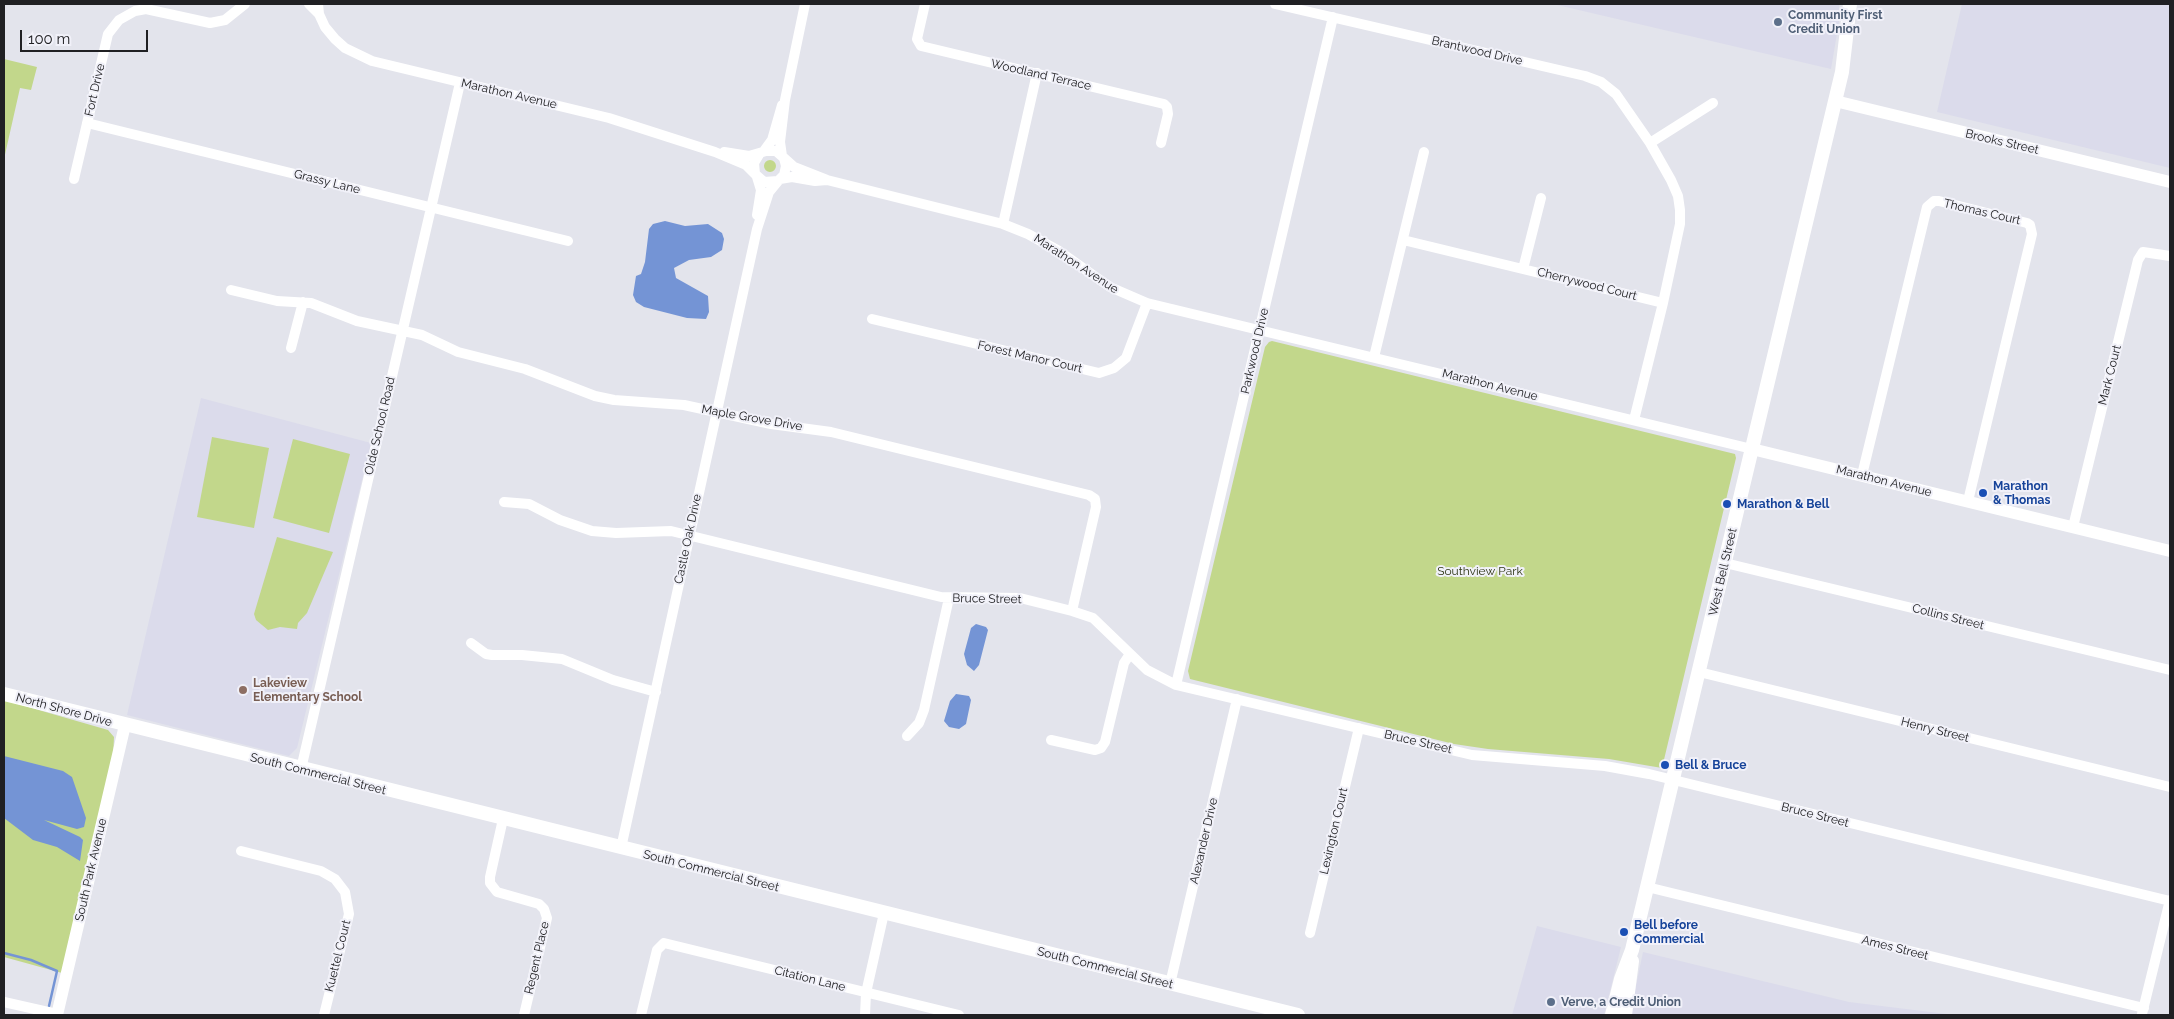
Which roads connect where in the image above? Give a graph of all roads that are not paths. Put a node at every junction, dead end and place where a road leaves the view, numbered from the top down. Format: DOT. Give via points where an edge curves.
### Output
graph roads {
  1 [pos="245,4"];
  2 [pos="310,4"];
  3 [pos="806,4"];
  4 [pos="925,4"];
  5 [pos="1275,4"];
  6 [pos="1850,4"];
  7 [pos="318,9"];
  8 [pos="1333,17"];
  9 [pos="1037,73"];
  10 [pos="460,83"];
  11 [pos="785,100"];
  12 [pos="1835,101"];
  13 [pos="1713,103"];
  14 [pos="87,123"];
  15 [pos="1161,143"];
  16 [pos="1650,143"];
  17 [pos="715,152"];
  18 [pos="762,152"];
  19 [pos="1424,152"];
  20 [pos="783,157"];
  21 [pos="756,176"];
  22 [pos="74,179"];
  23 [pos="779,180"];
  24 [pos="827,180"];
  25 [pos="2170,182"];
  26 [pos="1541,198"];
  27 [pos="431,208"];
  28 [pos="1003,224"];
  29 [pos="757,229"];
  30 [pos="1403,240"];
  31 [pos="568,241"];
  32 [pos="2170,256"];
  33 [pos="1523,269"];
  34 [pos="231,290"];
  35 [pos="303,302"];
  36 [pos="1663,302"];
  37 [pos="1147,303"];
  38 [pos="872,319"];
  39 [pos="1261,329"];
  40 [pos="402,331"];
  41 [pos="291,348"];
  42 [pos="1374,357"];
  43 [pos="716,412"];
  44 [pos="1634,420"];
  45 [pos="1752,449"];
  46 [pos="1862,475"];
  47 [pos="1968,501"];
  48 [pos="504,502"];
  49 [pos="2073,528"];
  50 [pos="689,535"];
  51 [pos="2170,551"];
  52 [pos="1725,563"];
  53 [pos="949,598"];
  54 [pos="1072,610"];
  55 [pos="471,643"];
  56 [pos="1130,654"];
  57 [pos="2170,670"];
  58 [pos="1699,672"];
  59 [pos="1176,685"];
  60 [pos="656,692"];
  61 [pos="4,694"];
  62 [pos="1237,699"];
  63 [pos="125,726"];
  64 [pos="1358,728"];
  65 [pos="907,736"];
  66 [pos="1051,740"];
  67 [pos="301,769"];
  68 [pos="1673,780"];
  69 [pos="2170,787"];
  70 [pos="503,819"];
  71 [pos="621,848"];
  72 [pos="241,850"];
  73 [pos="1647,888"];
  74 [pos="2170,900"];
  75 [pos="884,913"];
  76 [pos="1310,933"];
  77 [pos="1632,950"];
  78 [pos="1170,984"];
  79 [pos="866,993"];
  80 [pos="4,1002"];
  81 [pos="2143,1012"];
  82 [pos="1279,1013"];
  83 [pos="57,1015"];
  84 [pos="324,1015"];
  85 [pos="524,1015"];
  86 [pos="641,1015"];
  87 [pos="865,1015"];
  88 [pos="959,1015"];
  89 [pos="1298,1015"];
  90 [pos="1612,1015"];
  91 [pos="1625,1015"];
  1 -- 14 [label="street, Fort Drive" via="225,20 210,23 146,10 135,11 119,20 108,34"];
  2 -- 7 [label="street, Marathon Avenue"];
  3 -- 11 [label="street"];
  4 -- 9 [label="street, Woodland Terrace" via="918,39 920,46"];
  5 -- 8 [label="street, Brantwood Drive"];
  6 -- 12 [label="main road" via="1846,53"];
  7 -- 10 [label="street, Marathon Avenue" via="325,27 335,39 359,56"];
  8 -- 16 [label="street, Brantwood Drive" via="1595,79 1616,94"];
  8 -- 39 [label="street, Parkwood Drive"];
  9 -- 15 [label="street, Woodland Terrace" via="1164,104 1168,114"];
  9 -- 28 [label="street"];
  10 -- 17 [label="street, Marathon Avenue" via="609,118"];
  10 -- 27 [label="street, Olde School Road"];
  11 -- 18 [label="street" via="772,141"];
  11 -- 20 [label="street" via="780,142"];
  12 -- 25 [label="street, Brooks Street"];
  12 -- 45 [label="main road, West Bell Street"];
  13 -- 16 [label="street"];
  14 -- 22 [label="street, Fort Drive"];
  14 -- 27 [label="street, Grassy Lane"];
  16 -- 36 [label="street, Brantwood Drive" via="1675,189 1680,210 1680,224"];
  17 -- 18 [label="street, Marathon Avenue" via="747,156"];
  17 -- 21 [label="street, Marathon Avenue" via="746,166"];
  18 -- 20 [label="street" via="774,151"];
  18 -- 21 [label="street" via="754,163"];
  19 -- 30 [label="street"];
  20 -- 23 [label="street" via="786,169"];
  20 -- 24 [label="street, Marathon Avenue" via="794,167"];
  21 -- 23 [label="street" via="767,182"];
  21 -- 29 [label="street, Castle Oak Drive" via="760,190"];
  23 -- 24 [label="street, Marathon Avenue"];
  23 -- 29 [label="street, Castle Oak Drive" via="769,192"];
  24 -- 28 [label="street, Marathon Avenue"];
  26 -- 33 [label="street, Cherrywood Court"];
  27 -- 31 [label="street, Grassy Lane"];
  27 -- 40 [label="street, Olde School Road"];
  28 -- 37 [label="street, Marathon Avenue" via="1044,242 1110,287"];
  29 -- 43 [label="street, Castle Oak Drive"];
  30 -- 33 [label="street"];
  30 -- 42 [label="street"];
  32 -- 49 [label="street, Mark Court" via="2143,252 2138,260"];
  33 -- 36 [label="street, Cherrywood Court"];
  34 -- 35 [label="street, Maple Grove Drive" via="277,301"];
  35 -- 40 [label="street, Maple Grove Drive" via="357,321"];
  35 -- 41 [label="street"];
  36 -- 44 [label="street, Brantwood Drive"];
  37 -- 38 [label="street, Forest Manor Court" via="1126,358 1114,368 1099,373"];
  37 -- 39 [label="street, Marathon Avenue"];
  39 -- 42 [label="street, Marathon Avenue"];
  39 -- 59 [label="street, Parkwood Drive"];
  40 -- 43 [label="street, Maple Grove Drive" via="437,340 467,355 542,374 595,396 684,405"];
  40 -- 67 [label="street, Olde School Road"];
  42 -- 44 [label="street, Marathon Avenue"];
  43 -- 50 [label="street, Castle Oak Drive"];
  43 -- 54 [label="street, Maple Grove Drive" via="831,432 1092,496 1096,507"];
  44 -- 45 [label="street, Marathon Avenue"];
  45 -- 46 [label="street, Marathon Avenue"];
  45 -- 52 [label="main road, West Bell Street"];
  46 -- 47 [label="street, Marathon Avenue"];
  46 -- 47 [label="street, Thomas Court" via="1927,207 1939,201 2027,222 2032,234"];
  47 -- 49 [label="street, Marathon Avenue"];
  48 -- 50 [label="street, Bruce Street" via="529,504 592,531 629,533 664,530"];
  49 -- 51 [label="street, Marathon Avenue"];
  50 -- 53 [label="street, Bruce Street"];
  50 -- 60 [label="street, Castle Oak Drive"];
  52 -- 57 [label="street, Collins Street"];
  52 -- 58 [label="main road, West Bell Street"];
  53 -- 54 [label="street, Bruce Street" via="1011,597"];
  53 -- 65 [label="street" via="924,710 919,723"];
  54 -- 56 [label="street, Bruce Street" via="1093,618"];
  55 -- 60 [label="street" via="486,654 562,659 613,680"];
  56 -- 59 [label="street, Bruce Street" via="1148,670"];
  56 -- 66 [label="street" via="1124,664 1101,748 1095,750"];
  58 -- 68 [label="main road, West Bell Street"];
  58 -- 69 [label="street, Henry Street"];
  59 -- 62 [label="street, Bruce Street"];
  60 -- 71 [label="street, Castle Oak Drive"];
  61 -- 63 [label="main road, North Shore Drive"];
  62 -- 64 [label="street, Bruce Street"];
  62 -- 78 [label="street, Alexander Drive"];
  63 -- 67 [label="main road, South Commercial Street"];
  63 -- 83 [label="street, South Park Avenue"];
  64 -- 68 [label="street, Bruce Street" via="1485,757 1605,766"];
  64 -- 76 [label="street, Lexington Court"];
  67 -- 70 [label="main road, South Commercial Street"];
  68 -- 73 [label="main road, West Bell Street"];
  68 -- 74 [label="street, Bruce Street"];
  70 -- 71 [label="main road, South Commercial Street"];
  70 -- 85 [label="street, Regent Place" via="490,883 497,892 539,904 547,918"];
  71 -- 75 [label="main road, South Commercial Street"];
  72 -- 84 [label="street, Kuettel Court" via="321,871 335,879 345,892 348,914"];
  73 -- 77 [label="main road, West Bell Street"];
  73 -- 81 [label="street, Ames Street"];
  74 -- 81 [label="street"];
  75 -- 78 [label="main road, South Commercial Street"];
  75 -- 79 [label="street"];
  77 -- 90 [label="main road, West Bell Street"];
  77 -- 91 [label="main road, West Bell Street"];
  78 -- 82 [label="main road, South Commercial Street"];
  79 -- 86 [label="street, Citation Lane" via="661,944"];
  79 -- 87 [label="street"];
  79 -- 88 [label="street, Citation Lane"];
  80 -- 83 [label="street"];
  82 -- 89 [label="main road, South Commercial Street"];
}
